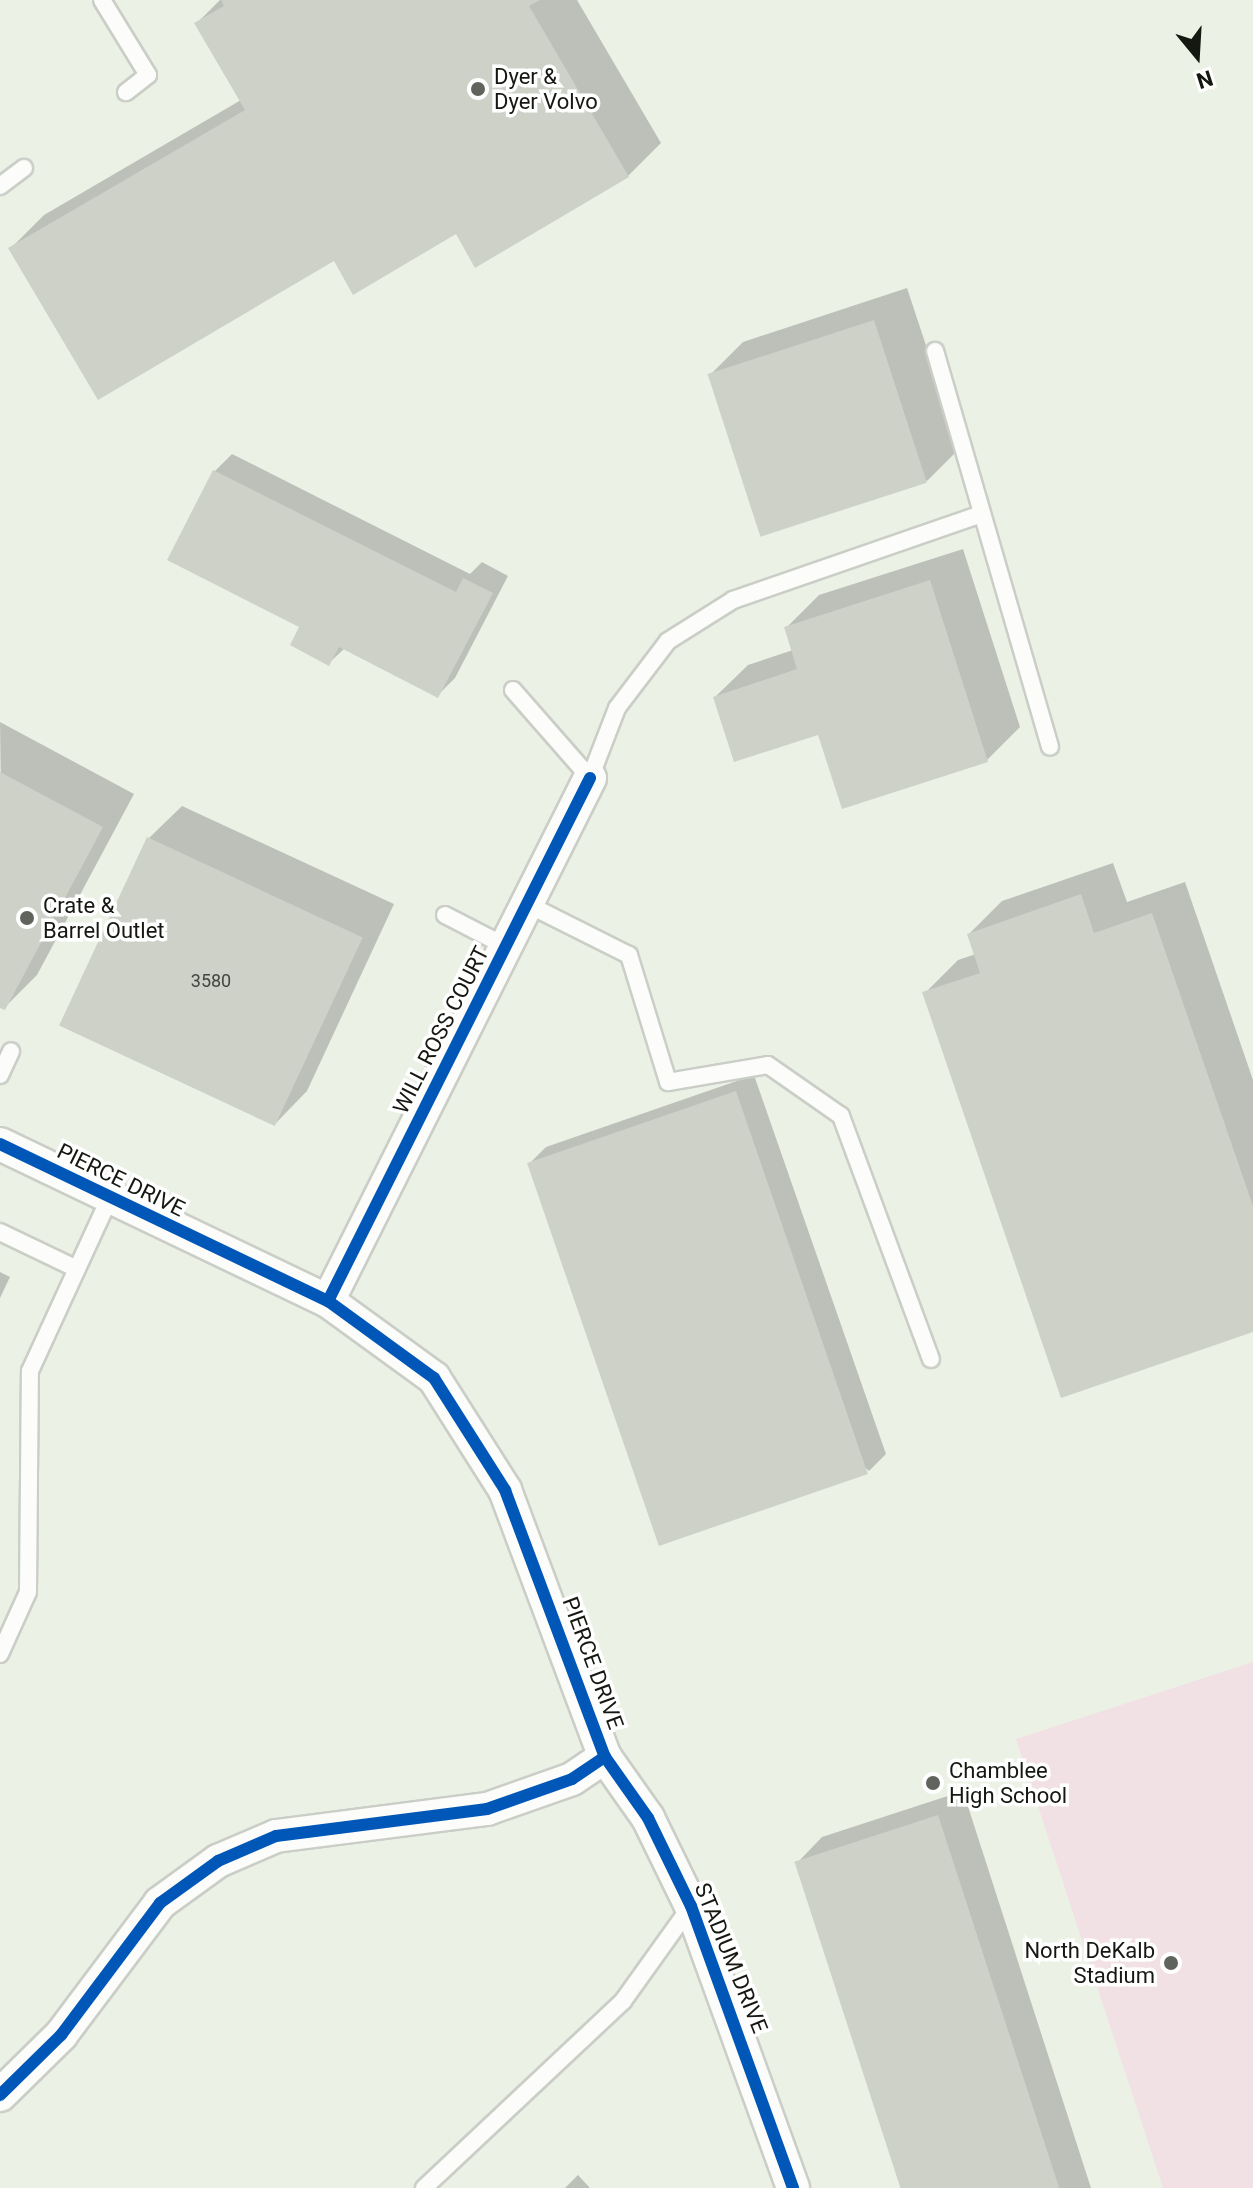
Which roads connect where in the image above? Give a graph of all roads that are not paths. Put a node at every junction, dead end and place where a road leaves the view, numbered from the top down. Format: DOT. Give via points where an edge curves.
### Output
graph roads {
  1 [pos="102,0"];
  2 [pos="126,92"];
  3 [pos="24,168"];
  4 [pos="0,186"];
  5 [pos="935,351"];
  6 [pos="982,514"];
  7 [pos="513,690"];
  8 [pos="1050,747"];
  9 [pos="590,778"];
  10 [pos="527,904"];
  11 [pos="445,915"];
  12 [pos="505,946"];
  13 [pos="11,1051"];
  14 [pos="0,1075"];
  15 [pos="0,1144"];
  16 [pos="110,1197"];
  17 [pos="0,1232"];
  18 [pos="77,1269"];
  19 [pos="328,1301"];
  20 [pos="931,1359"];
  21 [pos="0,1654"];
  22 [pos="605,1757"];
  23 [pos="691,1906"];
  24 [pos="0,2095"];
  25 [pos="424,2188"];
  26 [pos="793,2188"];
  1 -- 2 [label="lane" via="148,75"];
  3 -- 4 [label="lane"];
  5 -- 6 [label="lane"];
  6 -- 8 [label="lane"];
  6 -- 9 [label="lane" via="733,600 668,641 617,708"];
  7 -- 9 [label="lane"];
  9 -- 10 [label="street, WILL ROSS COURT"];
  10 -- 12 [label="street, WILL ROSS COURT"];
  10 -- 20 [label="lane" via="629,955 668,1082 768,1065 841,1116"];
  11 -- 12 [label="lane"];
  12 -- 19 [label="street, WILL ROSS COURT"];
  13 -- 14 [label="lane"];
  15 -- 16 [label="street, PIERCE DRIVE"];
  16 -- 18 [label="lane"];
  16 -- 19 [label="street, PIERCE DRIVE"];
  17 -- 18 [label="lane"];
  18 -- 21 [label="lane" via="30,1371 28,1592"];
  19 -- 22 [label="street, PIERCE DRIVE" via="434,1378 475,1438 533,1555"];
  22 -- 23 [label="street, STADIUM DRIVE" via="648,1818"];
  22 -- 24 [label="street, PIERCE DRIVE" via="572,1779 487,1809 291,1833 218,1861 160,1903 61,2035"];
  23 -- 25 [label="lane" via="623,2001"];
  23 -- 26 [label="street, STADIUM DRIVE"];
}
